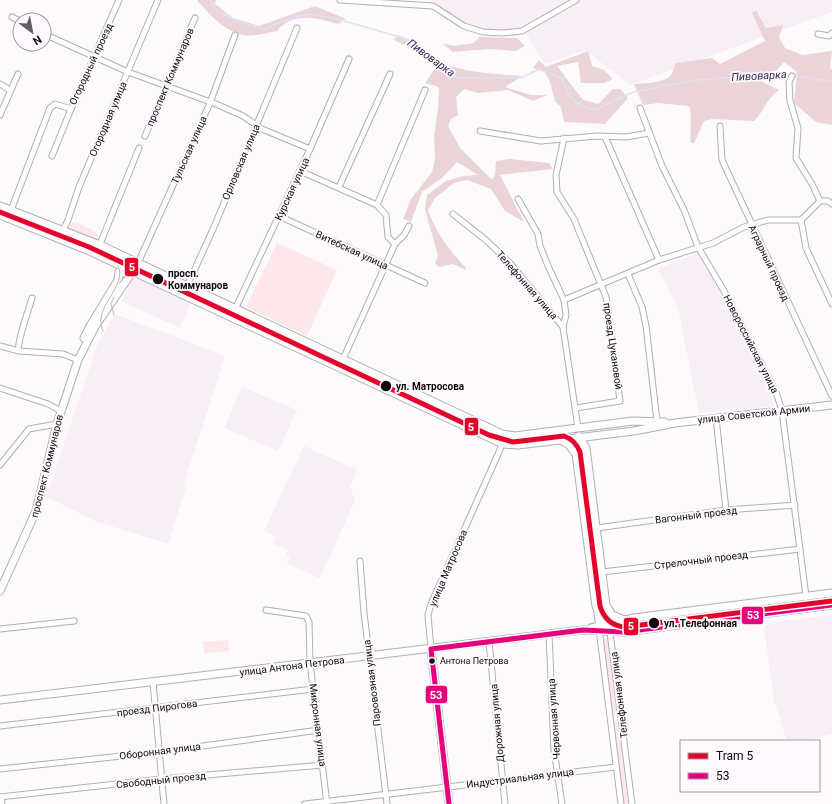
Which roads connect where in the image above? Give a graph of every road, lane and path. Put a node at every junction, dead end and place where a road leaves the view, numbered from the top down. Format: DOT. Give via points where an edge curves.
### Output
graph roads {
  1 [pos="119,0"];
  2 [pos="158,0"];
  3 [pos="340,0"];
  4 [pos="576,0"];
  5 [pos="195,18"];
  6 [pos="297,28"];
  7 [pos="832,33"];
  8 [pos="818,34"];
  9 [pos="235,35"];
  10 [pos="52,38"];
  11 [pos="94,58"];
  12 [pos="349,59"];
  13 [pos="128,72"];
  14 [pos="18,74"];
  15 [pos="390,74"];
  16 [pos="792,76"];
  17 [pos="0,84"];
  18 [pos="166,87"];
  19 [pos="10,90"];
  20 [pos="425,90"];
  21 [pos="210,102"];
  22 [pos="640,108"];
  23 [pos="71,109"];
  24 [pos="0,115"];
  25 [pos="257,125"];
  26 [pos="720,126"];
  27 [pos="480,131"];
  28 [pos="649,133"];
  29 [pos="145,136"];
  30 [pos="605,137"];
  31 [pos="564,138"];
  32 [pos="139,148"];
  33 [pos="310,149"];
  34 [pos="52,156"];
  35 [pos="300,172"];
  36 [pos="339,187"];
  37 [pos="518,200"];
  38 [pos="820,201"];
  39 [pos="832,204"];
  40 [pos="377,205"];
  41 [pos="2,207"];
  42 [pos="11,211"];
  43 [pos="453,214"];
  44 [pos="0,215"];
  45 [pos="279,216"];
  46 [pos="8,218"];
  47 [pos="801,220"];
  48 [pos="409,226"];
  49 [pos="752,226"];
  50 [pos="62,230"];
  51 [pos="59,238"];
  52 [pos="395,244"];
  53 [pos="100,245"];
  54 [pos="698,247"];
  55 [pos="96,254"];
  56 [pos="660,260"];
  57 [pos="112,262"];
  58 [pos="138,263"];
  59 [pos="386,266"];
  60 [pos="124,268"];
  61 [pos="134,272"];
  62 [pos="628,274"];
  63 [pos="119,276"];
  64 [pos="425,283"];
  65 [pos="601,284"];
  66 [pos="188,287"];
  67 [pos="183,295"];
  68 [pos="32,298"];
  69 [pos="564,300"];
  70 [pos="832,304"];
  71 [pos="235,309"];
  72 [pos="231,318"];
  73 [pos="563,327"];
  74 [pos="0,346"];
  75 [pos="19,351"];
  76 [pos="344,359"];
  77 [pos="78,360"];
  78 [pos="339,368"];
  79 [pos="0,388"];
  80 [pos="412,392"];
  81 [pos="832,396"];
  82 [pos="408,400"];
  83 [pos="832,405"];
  84 [pos="576,408"];
  85 [pos="61,411"];
  86 [pos="782,411"];
  87 [pos="716,418"];
  88 [pos="657,421"];
  89 [pos="675,423"];
  90 [pos="57,424"];
  91 [pos="577,434"];
  92 [pos="505,435"];
  93 [pos="560,440"];
  94 [pos="502,444"];
  95 [pos="574,449"];
  96 [pos="0,465"];
  97 [pos="795,505"];
  98 [pos="726,510"];
  99 [pos="597,528"];
  100 [pos="800,549"];
  101 [pos="360,561"];
  102 [pos="602,572"];
  103 [pos="0,591"];
  104 [pos="832,593"];
  105 [pos="806,596"];
  106 [pos="606,605"];
  107 [pos="832,605"];
  108 [pos="266,610"];
  109 [pos="623,619"];
  110 [pos="74,621"];
  111 [pos="606,627"];
  112 [pos="0,629"];
  113 [pos="549,634"];
  114 [pos="489,642"];
  115 [pos="431,649"];
  116 [pos="369,656"];
  117 [pos="310,663"];
  118 [pos="152,682"];
  119 [pos="313,689"];
  120 [pos="0,700"];
  121 [pos="155,709"];
  122 [pos="0,726"];
  123 [pos="319,730"];
  124 [pos="159,752"];
  125 [pos="323,765"];
  126 [pos="616,768"];
  127 [pos="0,769"];
  128 [pos="558,774"];
  129 [pos="161,779"];
  130 [pos="502,780"];
  131 [pos="446,787"];
  132 [pos="385,794"];
  133 [pos="0,797"];
  134 [pos="327,803"];
  135 [pos="1,804"];
  136 [pos="164,804"];
  137 [pos="306,804"];
  138 [pos="387,804"];
  139 [pos="449,804"];
  140 [pos="505,804"];
  141 [pos="562,804"];
  142 [pos="621,804"];
  143 [pos="632,804"];
  1 -- 11 [label="street, Огородный проезд"];
  2 -- 13 [label="street, Огородная улица"];
  3 -- 4 [label="street" via="433,6 464,26 483,32 522,31"];
  5 -- 18 [label="street, проспект Коммунаров"];
  6 -- 25 [label="street, Орловская улица"];
  7 -- 8 [label="street" via="829,36"];
  9 -- 21 [label="street, Тульская улица"];
  10 -- 11 [label="street"];
  11 -- 13 [label="street"];
  11 -- 23 [label="street, Огородный проезд"];
  12 -- 33 [label="street, Курская улица"];
  13 -- 18 [label="street"];
  13 -- 50 [label="street, Огородная улица"];
  14 -- 19 [label="street"];
  15 -- 36 [label="street"];
  16 -- 38 [label="street" via="789,82 790,102 798,128 796,158"];
  17 -- 19 [label="street"];
  18 -- 21 [label="street"];
  18 -- 29 [label="street, проспект Коммунаров"];
  19 -- 24 [label="street"];
  20 -- 40 [label="street"];
  21 -- 25 [label="street"];
  21 -- 58 [label="street, Тульская улица"];
  22 -- 28 [label="street, Новороссийская улица"];
  23 -- 34 [label="street"];
  23 -- 42 [label="street, Огородный проезд" via="55,104 50,108"];
  25 -- 33 [label="street"];
  25 -- 66 [label="street, Орловская улица"];
  26 -- 49 [label="street, Аграрный проезд" via="722,160"];
  27 -- 31 [label="street" via="541,141"];
  28 -- 30 [label="street"];
  28 -- 54 [label="street, Новороссийская улица"];
  30 -- 31 [label="street"];
  30 -- 56 [label="street"];
  31 -- 65 [label="street, проезд Цукановой" via="556,175 557,192 574,219"];
  32 -- 53 [label="street"];
  33 -- 35 [label="street, Курская улица"];
  35 -- 36 [label="street"];
  35 -- 45 [label="street, Курская улица"];
  36 -- 40 [label="street"];
  37 -- 69 [label="street, Телефонная улица" via="538,234 540,246"];
  38 -- 39 [label="street"];
  38 -- 47 [label="street"];
  40 -- 52 [label="street" via="386,215 388,238"];
  41 -- 42 [label="main road, улица Советской Армии"];
  41 -- 44 [label="street"];
  42 -- 46 [label="street, Огородный проезд"];
  42 -- 50 [label="main road, улица Советской Армии"];
  43 -- 73 [label="street, Телефонная улица" via="510,263"];
  44 -- 46 [label="main road, улица Советской Армии"];
  45 -- 59 [label="street, Витебская улица"];
  45 -- 71 [label="street, Курская улица"];
  46 -- 51 [label="main road, улица Советской Армии"];
  47 -- 49 [label="street" via="768,220"];
  47 -- 70 [label="street" via="806,248"];
  48 -- 52 [label="street"];
  49 -- 54 [label="street"];
  49 -- 81 [label="street, Аграрный проезд"];
  50 -- 51 [label="street, Огородная улица"];
  50 -- 53 [label="main road, улица Советской Армии"];
  51 -- 55 [label="main road, улица Советской Армии"];
  52 -- 59 [label="street"];
  53 -- 55 [label="street"];
  53 -- 58 [label="main road, улица Советской Армии"];
  54 -- 56 [label="street"];
  54 -- 86 [label="street, Новороссийская улица" via="724,291 776,392"];
  55 -- 57 [label="main road, улица Советской Армии"];
  56 -- 62 [label="street"];
  57 -- 60 [label="main road, улица Советской Армии"];
  57 -- 63 [label="main road" via="118,268"];
  58 -- 60 [label="main road" via="130,263"];
  58 -- 61 [label="main road, проспект Коммунаров"];
  58 -- 66 [label="main road, улица Советской Армии"];
  59 -- 64 [label="street, Витебская улица"];
  59 -- 76 [label="street"];
  60 -- 61 [label="main road, улица Советской Армии"];
  60 -- 63 [label="main road, проспект Коммунаров"];
  61 -- 67 [label="main road, улица Советской Армии"];
  61 -- 77 [label="main road, проспект Коммунаров" via="96,325"];
  62 -- 65 [label="street"];
  62 -- 88 [label="street" via="645,319"];
  63 -- 77 [label="main road, проспект Коммунаров" via="88,330"];
  65 -- 69 [label="street"];
  65 -- 84 [label="street, проезд Цукановой" via="609,310 620,401"];
  66 -- 67 [label="street, Орловская улица"];
  66 -- 71 [label="main road, улица Советской Армии"];
  67 -- 72 [label="main road, улица Советской Армии"];
  68 -- 75 [label="street" via="18,342"];
  69 -- 73 [label="street, Телефонная улица" via="566,315"];
  71 -- 72 [label="street, Курская улица"];
  71 -- 76 [label="main road, улица Советской Армии"];
  72 -- 78 [label="main road, улица Советской Армии"];
  73 -- 84 [label="street, Телефонная улица"];
  74 -- 75 [label="street"];
  75 -- 77 [label="street" via="63,354"];
  76 -- 78 [label="street"];
  76 -- 80 [label="main road, улица Советской Армии"];
  77 -- 85 [label="main road, проспект Коммунаров"];
  78 -- 82 [label="main road, улица Советской Армии"];
  79 -- 85 [label="street"];
  80 -- 82 [label="street"];
  80 -- 92 [label="main road, улица Советской Армии"];
  82 -- 94 [label="main road, улица Советской Армии"];
  83 -- 86 [label="main road, улица Советской Армии"];
  84 -- 91 [label="street, Телефонная улица"];
  85 -- 90 [label="main road, проспект Коммунаров"];
  86 -- 87 [label="main road, улица Советской Армии"];
  86 -- 97 [label="street, Новороссийская улица"];
  87 -- 89 [label="main road, улица Советской Армии"];
  87 -- 98 [label="street"];
  88 -- 89 [label="main road, улица Советской Армии"];
  88 -- 91 [label="main road, улица Советской Армии" via="633,421"];
  89 -- 91 [label="main road, улица Советской Армии" via="634,431"];
  90 -- 96 [label="street" via="29,429"];
  90 -- 103 [label="main road, проспект Коммунаров" via="34,518"];
  91 -- 92 [label="main road, улица Советской Армии" via="566,429"];
  91 -- 93 [label="main road, улица Советской Армии"];
  91 -- 95 [label="main road"];
  91 -- 99 [label="main road, Телефонная улица" via="586,448"];
  92 -- 94 [label="street, улица Матросова"];
  93 -- 94 [label="main road, улица Советской Армии" via="518,445"];
  93 -- 95 [label="main road"];
  94 -- 115 [label="street, улица Матросова" via="431,604 428,615"];
  95 -- 111 [label="main road" via="596,606"];
  97 -- 98 [label="street, Вагонный проезд"];
  97 -- 100 [label="street, Новороссийская улица"];
  98 -- 99 [label="street, Вагонный проезд"];
  99 -- 102 [label="main road, Телефонная улица"];
  100 -- 102 [label="street, Стрелочный проезд"];
  100 -- 105 [label="street, Новороссийская улица"];
  101 -- 116 [label="street, Паровозная улица"];
  102 -- 106 [label="main road, Телефонная улица"];
  104 -- 105 [label="main road, улица Антона Петрова"];
  105 -- 109 [label="main road, улица Антона Петрова"];
  106 -- 109 [label="main road" via="612,614"];
  106 -- 111 [label="street, Телефонная улица"];
  107 -- 111 [label="main road, улица Антона Петрова" via="624,632"];
  108 -- 117 [label="street, Микронная улица" via="306,616 309,622"];
  109 -- 111 [label="main road, улица Антона Петрова"];
  110 -- 112 [label="street"];
  111 -- 113 [label="main road, улица Антона Петрова"];
  111 -- 126 [label="street, Телефонная улица"];
  111 -- 143 [label="street, Телефонная улица"];
  113 -- 114 [label="main road, улица Антона Петрова"];
  113 -- 128 [label="street, Червонная улица" via="554,743"];
  114 -- 115 [label="main road, улица Антона Петрова"];
  114 -- 130 [label="street, Дорожная улица"];
  115 -- 116 [label="main road, улица Антона Петрова"];
  115 -- 131 [label="main road, улица Матросова"];
  116 -- 117 [label="main road, улица Антона Петрова"];
  116 -- 132 [label="street, Паровозная улица"];
  117 -- 118 [label="main road, улица Антона Петрова"];
  117 -- 119 [label="street, Микронная улица"];
  118 -- 120 [label="main road, улица Антона Петрова"];
  118 -- 121 [label="street"];
  119 -- 121 [label="street, проезд Пирогова"];
  119 -- 123 [label="street, Микронная улица"];
  121 -- 122 [label="street, проезд Пирогова"];
  121 -- 124 [label="street"];
  123 -- 124 [label="street, Оборонная улица"];
  123 -- 125 [label="street, Микронная улица"];
  124 -- 127 [label="street, Оборонная улица"];
  124 -- 129 [label="street"];
  125 -- 129 [label="street, Свободный проезд"];
  125 -- 134 [label="street, Микронная улица"];
  126 -- 128 [label="street, Индустриальная улица"];
  126 -- 142 [label="street, Телефонная улица"];
  128 -- 130 [label="street, Индустриальная улица"];
  128 -- 141 [label="street, Червонная улица"];
  129 -- 133 [label="street, Свободный проезд"];
  129 -- 136 [label="street"];
  130 -- 131 [label="street, Индустриальная улица"];
  130 -- 140 [label="street, Дорожная улица"];
  131 -- 132 [label="street, Индустриальная улица"];
  131 -- 139 [label="main road, улица Матросова"];
  132 -- 134 [label="street, Индустриальная улица"];
  132 -- 138 [label="street, Паровозная улица"];
  133 -- 135 [label="main road"];
  134 -- 137 [label="street, Индустриальная улица"];
}
